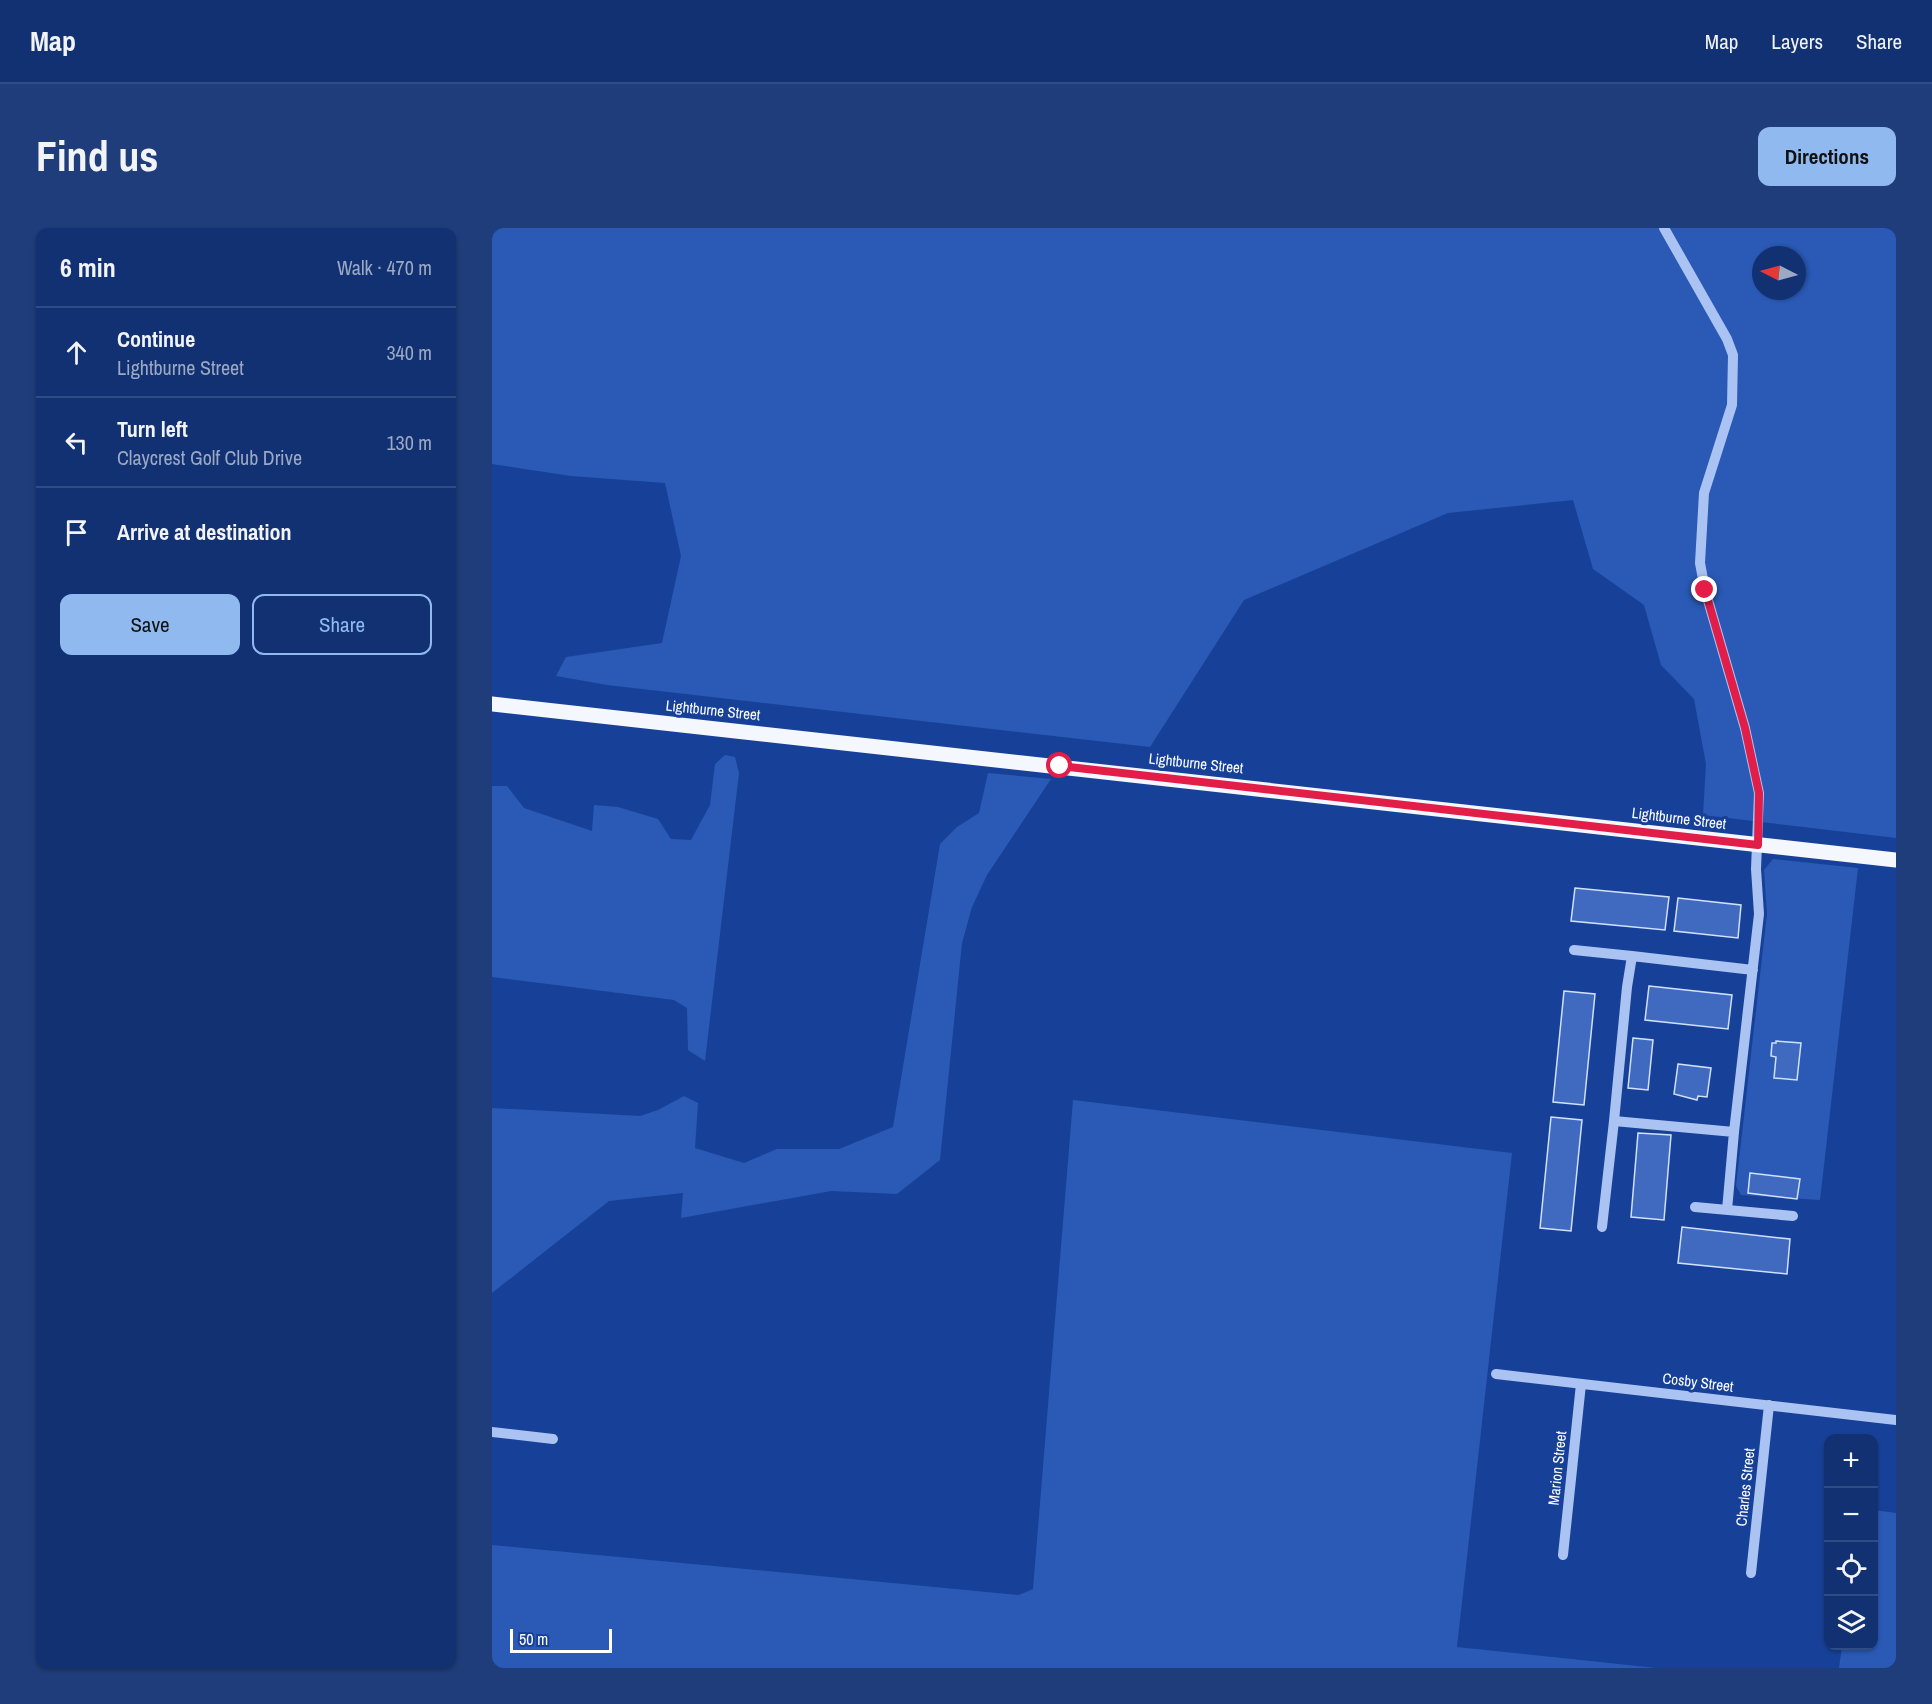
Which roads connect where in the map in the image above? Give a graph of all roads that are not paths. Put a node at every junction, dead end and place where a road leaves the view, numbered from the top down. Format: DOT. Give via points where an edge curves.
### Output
graph roads {
  1 [pos="1664,228"];
  2 [pos="492,704"];
  3 [pos="1758,845"];
  4 [pos="1896,860"];
  5 [pos="1574,950"];
  6 [pos="1632,956"];
  7 [pos="1753,970"];
  8 [pos="1614,1121"];
  9 [pos="1734,1132"];
  10 [pos="1695,1208"];
  11 [pos="1727,1210"];
  12 [pos="1793,1216"];
  13 [pos="1602,1227"];
  14 [pos="1496,1374"];
  15 [pos="1581,1384"];
  16 [pos="1769,1406"];
  17 [pos="1896,1420"];
  18 [pos="492,1432"];
  19 [pos="553,1438"];
  20 [pos="1563,1555"];
  21 [pos="1750,1573"];
  1 -- 3 [label="street" via="1733,355 1732,405 1704,493 1700,563 1759,793"];
  2 -- 3 [label="main road, Lightburne Street"];
  3 -- 4 [label="main road, Lightburne Street"];
  3 -- 7 [label="street" via="1759,914"];
  5 -- 6 [label="street"];
  6 -- 7 [label="street"];
  6 -- 8 [label="street"];
  7 -- 9 [label="street"];
  8 -- 9 [label="street"];
  8 -- 13 [label="street"];
  9 -- 11 [label="street"];
  10 -- 11 [label="street"];
  11 -- 12 [label="street"];
  14 -- 15 [label="street, Cosby Street"];
  15 -- 16 [label="street, Cosby Street"];
  15 -- 20 [label="street, Marion Street"];
  16 -- 17 [label="street, Cosby Street"];
  16 -- 21 [label="street, Charles Street"];
  18 -- 19 [label="street"];
}
